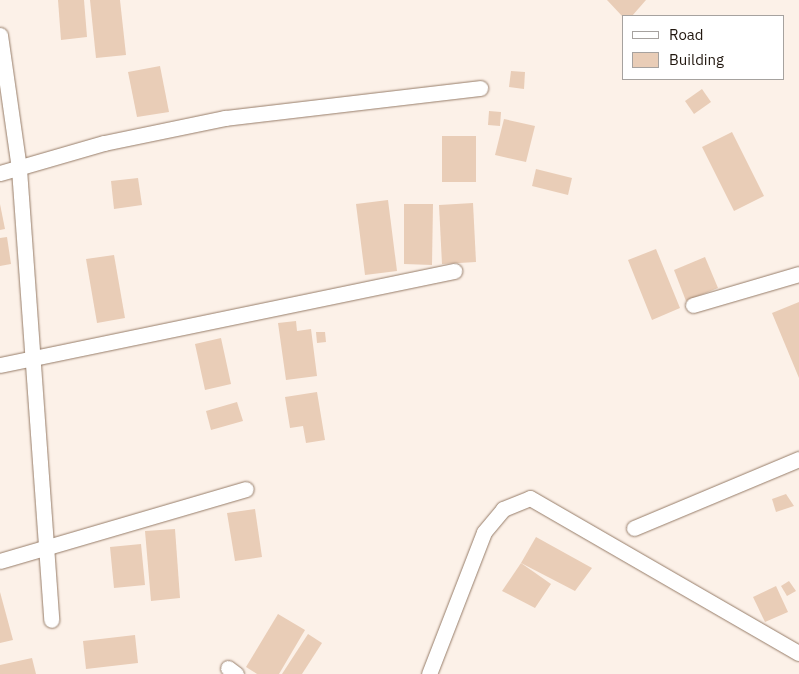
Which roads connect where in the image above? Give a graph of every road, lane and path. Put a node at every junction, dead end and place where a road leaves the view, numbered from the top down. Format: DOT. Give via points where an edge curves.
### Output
graph roads {
  1 [pos="0,35"];
  2 [pos="480,88"];
  3 [pos="19,169"];
  4 [pos="0,173"];
  5 [pos="454,271"];
  6 [pos="799,274"];
  7 [pos="693,305"];
  8 [pos="31,357"];
  9 [pos="0,365"];
  10 [pos="799,459"];
  11 [pos="246,489"];
  12 [pos="634,528"];
  13 [pos="48,548"];
  14 [pos="0,561"];
  15 [pos="51,620"];
  16 [pos="799,653"];
  17 [pos="429,674"];
  1 -- 3 [label="street"];
  2 -- 3 [label="street" via="225,118 104,143"];
  3 -- 4 [label="street"];
  3 -- 8 [label="street"];
  5 -- 8 [label="street"];
  6 -- 7 [label="street"];
  8 -- 9 [label="street"];
  8 -- 13 [label="street"];
  10 -- 12 [label="street"];
  11 -- 13 [label="street"];
  13 -- 14 [label="street"];
  13 -- 15 [label="street"];
  16 -- 17 [label="street" via="530,498 503,509 484,532"];
}
